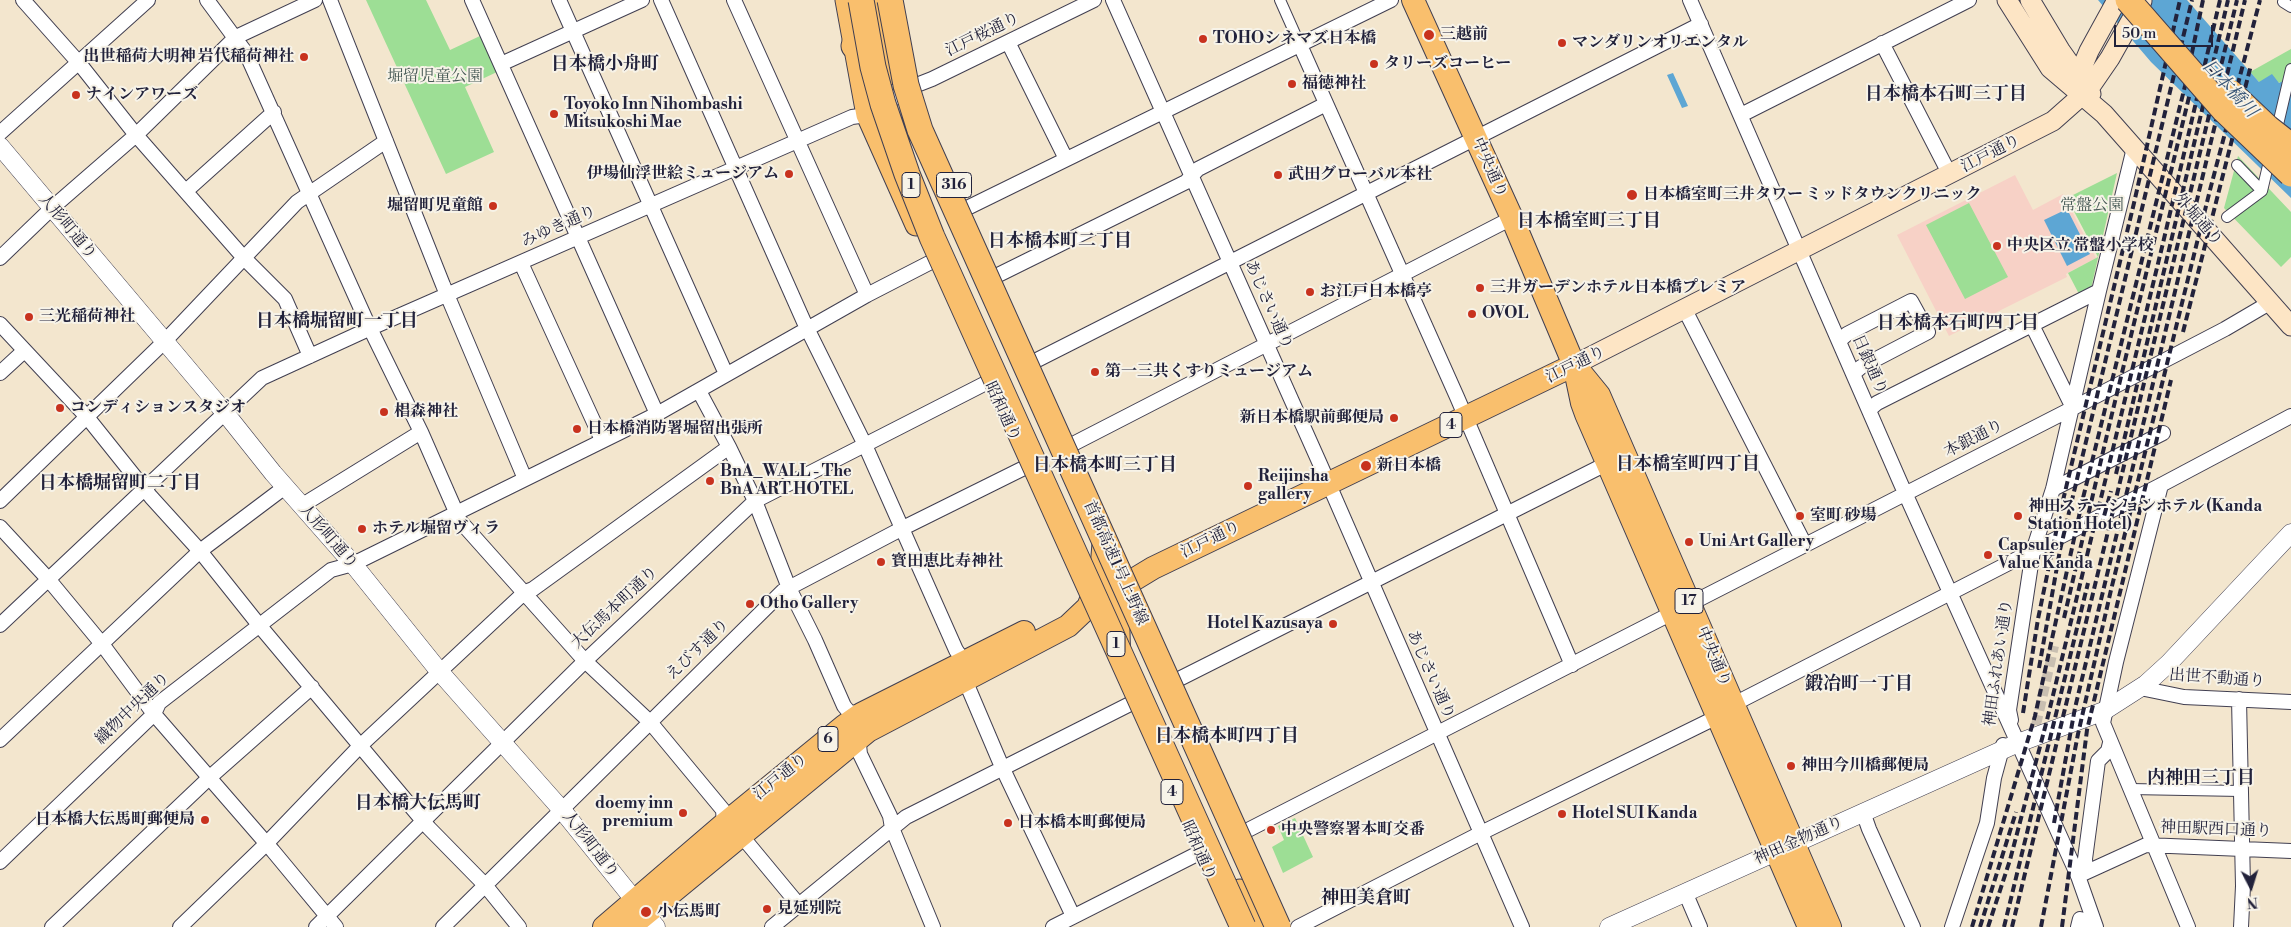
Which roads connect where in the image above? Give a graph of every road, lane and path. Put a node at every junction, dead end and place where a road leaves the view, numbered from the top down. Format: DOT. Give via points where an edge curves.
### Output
graph roads {
  1 [pos="23,0"];
  2 [pos="148,0"];
  3 [pos="207,0"];
  4 [pos="314,0"];
  5 [pos="330,0"];
  6 [pos="472,0"];
  7 [pos="559,0"];
  8 [pos="642,0"];
  9 [pos="661,0"];
  10 [pos="734,0"];
  11 [pos="846,0"];
  12 [pos="861,0"];
  13 [pos="865,0"];
  14 [pos="882,0"];
  15 [pos="890,0"];
  16 [pos="900,0"];
  17 [pos="1094,0"];
  18 [pos="1113,0"];
  19 [pos="1280,0"];
  20 [pos="1391,0"];
  21 [pos="1413,0"];
  22 [pos="1690,0"];
  23 [pos="1969,0"];
  24 [pos="2007,0"];
  25 [pos="2030,0"];
  26 [pos="2117,0"];
  27 [pos="2128,0"];
  28 [pos="2143,0"];
  29 [pos="2149,0"];
  30 [pos="1701,24"];
  31 [pos="574,32"];
  32 [pos="236,37"];
  33 [pos="1008,42"];
  34 [pos="1882,44"];
  35 [pos="1300,45"];
  36 [pos="854,46"];
  37 [pos="79,63"];
  38 [pos="501,64"];
  39 [pos="2291,69"];
  40 [pos="914,86"];
  41 [pos="2081,87"];
  42 [pos="1326,104"];
  43 [pos="274,112"];
  44 [pos="1163,112"];
  45 [pos="867,115"];
  46 [pos="1741,115"];
  47 [pos="0,133"];
  48 [pos="136,135"];
  49 [pos="1476,138"];
  50 [pos="386,141"];
  51 [pos="798,141"];
  52 [pos="0,146"];
  53 [pos="2291,146"];
  54 [pos="2134,148"];
  55 [pos="1066,159"];
  56 [pos="2237,164"];
  57 [pos="736,168"];
  58 [pos="2291,174"];
  59 [pos="1950,175"];
  60 [pos="1191,176"];
  61 [pos="186,191"];
  62 [pos="2262,191"];
  63 [pos="310,192"];
  64 [pos="1365,192"];
  65 [pos="650,206"];
  66 [pos="52,208"];
  67 [pos="965,209"];
  68 [pos="2227,217"];
  69 [pos="1512,218"];
  70 [pos="578,238"];
  71 [pos="1800,251"];
  72 [pos="0,258"];
  73 [pos="244,258"];
  74 [pos="932,261"];
  75 [pos="1230,262"];
  76 [pos="521,263"];
  77 [pos="996,276"];
  78 [pos="1402,276"];
  79 [pos="2099,290"];
  80 [pos="448,295"];
  81 [pos="867,295"];
  82 [pos="950,298"];
  83 [pos="2271,302"];
  84 [pos="1684,310"];
  85 [pos="0,324"];
  86 [pos="2032,325"];
  87 [pos="2291,326"];
  88 [pos="371,328"];
  89 [pos="808,330"];
  90 [pos="1839,341"];
  91 [pos="164,342"];
  92 [pos="1266,345"];
  93 [pos="24,351"];
  94 [pos="310,356"];
  95 [pos="1025,363"];
  96 [pos="1574,366"];
  97 [pos="0,373"];
  98 [pos="726,374"];
  99 [pos="1854,374"];
  100 [pos="988,382"];
  101 [pos="699,391"];
  102 [pos="2074,408"];
  103 [pos="1869,410"];
  104 [pos="226,414"];
  105 [pos="657,414"];
  106 [pos="2291,416"];
  107 [pos="87,417"];
  108 [pos="1465,418"];
  109 [pos="421,432"];
  110 [pos="2163,433"];
  111 [pos="602,440"];
  112 [pos="1073,444"];
  113 [pos="865,445"];
  114 [pos="729,447"];
  115 [pos="1608,463"];
  116 [pos="1026,467"];
  117 [pos="525,479"];
  118 [pos="1327,484"];
  119 [pos="2161,485"];
  120 [pos="285,487"];
  121 [pos="144,488"];
  122 [pos="2054,489"];
  123 [pos="1906,494"];
  124 [pos="0,501"];
  125 [pos="755,501"];
  126 [pos="301,506"];
  127 [pos="455,514"];
  128 [pos="1103,514"];
  129 [pos="1506,514"];
  130 [pos="0,527"];
  131 [pos="902,528"];
  132 [pos="2291,533"];
  133 [pos="1805,545"];
  134 [pos="200,551"];
  135 [pos="2033,551"];
  136 [pos="352,564"];
  137 [pos="49,580"];
  138 [pos="1134,580"];
  139 [pos="1370,583"];
  140 [pos="789,588"];
  141 [pos="525,592"];
  142 [pos="1950,593"];
  143 [pos="1087,608"];
  144 [pos="1682,609"];
  145 [pos="0,625"];
  146 [pos="259,625"];
  147 [pos="102,644"];
  148 [pos="585,661"];
  149 [pos="1572,664"];
  150 [pos="439,671"];
  151 [pos="964,671"];
  152 [pos="1178,680"];
  153 [pos="312,687"];
  154 [pos="2140,688"];
  155 [pos="2012,689"];
  156 [pos="1994,692"];
  157 [pos="1129,697"];
  158 [pos="2239,699"];
  159 [pos="2291,702"];
  160 [pos="1725,710"];
  161 [pos="2104,711"];
  162 [pos="154,714"];
  163 [pos="650,722"];
  164 [pos="864,723"];
  165 [pos="2011,724"];
  166 [pos="1437,735"];
  167 [pos="0,740"];
  168 [pos="2018,743"];
  169 [pos="2110,743"];
  170 [pos="502,744"];
  171 [pos="360,746"];
  172 [pos="1995,753"];
  173 [pos="1002,767"];
  174 [pos="209,778"];
  175 [pos="2130,789"];
  176 [pos="2241,791"];
  177 [pos="562,810"];
  178 [pos="1202,811"];
  179 [pos="1863,812"];
  180 [pos="424,820"];
  181 [pos="892,828"];
  182 [pos="732,829"];
  183 [pos="1244,832"];
  184 [pos="1481,833"];
  185 [pos="266,844"];
  186 [pos="2154,845"];
  187 [pos="1785,847"];
  188 [pos="1208,848"];
  189 [pos="2242,850"];
  190 [pos="2291,851"];
  191 [pos="0,862"];
  192 [pos="2082,874"];
  193 [pos="485,885"];
  194 [pos="1268,888"];
  195 [pos="1685,892"];
  196 [pos="1218,895"];
  197 [pos="798,904"];
  198 [pos="1074,916"];
  199 [pos="641,917"];
  200 [pos="331,922"];
  201 [pos="2095,925"];
  202 [pos="52,927"];
  203 [pos="180,927"];
  204 [pos="316,927"];
  205 [pos="443,927"];
  206 [pos="519,927"];
  207 [pos="604,927"];
  208 [pos="772,927"];
  209 [pos="933,927"];
  210 [pos="1053,927"];
  211 [pos="1232,927"];
  212 [pos="1244,927"];
  213 [pos="1256,927"];
  214 [pos="1278,927"];
  215 [pos="1285,927"];
  216 [pos="1298,927"];
  217 [pos="1522,927"];
  218 [pos="1609,927"];
  219 [pos="1700,927"];
  220 [pos="1809,927"];
  221 [pos="1830,927"];
  222 [pos="1913,927"];
  223 [pos="1952,927"];
  224 [pos="2078,927"];
  225 [pos="2188,927"];
  226 [pos="2241,927"];
  1 -- 37 [label="street"];
  2 -- 37 [label="street"];
  3 -- 32 [label="street"];
  4 -- 32 [label="street"];
  5 -- 50 [label="street"];
  6 -- 38 [label="street"];
  7 -- 31 [label="street"];
  8 -- 31 [label="street"];
  9 -- 57 [label="street"];
  10 -- 51 [label="street"];
  11 -- 36 [label="main road, 昭和通り"];
  12 -- 212 [label="highway, 首都高速1号上野線 / 1, bridge" via="883,104 932,236"];
  13 -- 36 [label="highway"];
  14 -- 95 [label="highway" via="889,72 913,148 989,311"];
  15 -- 214 [label="highway, 首都高速1号上野線 / 1, bridge" via="906,85 920,130"];
  16 -- 40 [label="main road, 316"];
  17 -- 33 [label="street, 江戸桜通り"];
  18 -- 44 [label="street, あじさい通り"];
  19 -- 35 [label="street"];
  20 -- 35 [label="street"];
  21 -- 49 [label="highway, 中央通り"];
  22 -- 30 [label="street, 日銀通り"];
  23 -- 34 [label="street"];
  24 -- 41 [label="main road, 外堀通り" via="2050,68"];
  25 -- 41 [label="main road, 外堀通り"];
  26 -- 41 [label="main road, 江戸通り" via="2106,18"];
  27 -- 58 [label="highway, bridge" via="2224,110"];
  28 -- 41 [label="main road, 江戸通り" via="2122,36"];
  29 -- 53 [label="highway, bridge" via="2247,110"];
  30 -- 46 [label="street, 日銀通り"];
  30 -- 49 [label="street"];
  31 -- 38 [label="street"];
  31 -- 65 [label="street"];
  32 -- 43 [label="street"];
  32 -- 48 [label="street"];
  33 -- 40 [label="street, 江戸桜通り"];
  33 -- 55 [label="street"];
  34 -- 46 [label="street"];
  34 -- 59 [label="street"];
  35 -- 42 [label="street"];
  35 -- 44 [label="street"];
  36 -- 45 [label="main road, 昭和通り"];
  37 -- 47 [label="street"];
  37 -- 48 [label="street"];
  38 -- 70 [label="street"];
  39 -- 62 [label="street, bridge"];
  40 -- 45 [label="street, みゆき通り"];
  40 -- 67 [label="main road, 316" via="928,128"];
  41 -- 54 [label="main road, 外堀通り"];
  41 -- 59 [label="main road, 江戸通り" via="2062,114"];
  42 -- 60 [label="street" via="1198,169"];
  42 -- 64 [label="street"];
  43 -- 61 [label="street"];
  43 -- 63 [label="street"];
  44 -- 55 [label="street"];
  44 -- 60 [label="street, あじさい通り"];
  45 -- 51 [label="street, みゆき通り" via="852,117"];
  45 -- 74 [label="main road, 昭和通り"];
  46 -- 71 [label="street, 日銀通り"];
  48 -- 61 [label="street"];
  48 -- 66 [label="street"];
  49 -- 64 [label="street"];
  49 -- 69 [label="highway, 中央通り"];
  50 -- 63 [label="street"];
  50 -- 80 [label="street"];
  51 -- 57 [label="street, みゆき通り"];
  51 -- 81 [label="street"];
  52 -- 66 [label="street, 人形町通り"];
  54 -- 79 [label="street, 神田ふれあい通り"];
  54 -- 83 [label="main road, 外堀通り"];
  55 -- 67 [label="street"];
  56 -- 62 [label="street"];
  57 -- 65 [label="street, みゆき通り"];
  57 -- 89 [label="street"];
  59 -- 71 [label="main road, 江戸通り"];
  60 -- 75 [label="street, あじさい通り"];
  60 -- 77 [label="street" via="1186,182"];
  61 -- 73 [label="street"];
  62 -- 68 [label="street"];
  63 -- 73 [label="street"];
  63 -- 88 [label="street"];
  64 -- 75 [label="street"];
  64 -- 78 [label="street"];
  65 -- 70 [label="street, みゆき通り"];
  65 -- 98 [label="street"];
  66 -- 72 [label="street"];
  66 -- 91 [label="street, 人形町通り"];
  67 -- 77 [label="main road, 316"];
  69 -- 78 [label="street"];
  69 -- 96 [label="highway, 中央通り"];
  70 -- 76 [label="street, みゆき通り"];
  70 -- 105 [label="street"];
  71 -- 84 [label="main road, 江戸通り"];
  71 -- 90 [label="street, 日銀通り"];
  73 -- 91 [label="street"];
  73 -- 94 [label="street" via="285,300"];
  74 -- 81 [label="street, 織物中央通り"];
  74 -- 82 [label="main road, 昭和通り"];
  75 -- 92 [label="street, あじさい通り"];
  75 -- 95 [label="street"];
  76 -- 80 [label="street, みゆき通り"];
  76 -- 111 [label="street"];
  77 -- 95 [label="highway" via="1004,324"];
  78 -- 92 [label="street"];
  78 -- 108 [label="street"];
  79 -- 86 [label="street"];
  79 -- 102 [label="street, 神田ふれあい通り"];
  80 -- 88 [label="street, みゆき通り"];
  80 -- 117 [label="street"];
  81 -- 89 [label="street, 織物中央通り"];
  82 -- 95 [label="highway" via="983,338 1004,371 1088,547"];
  82 -- 100 [label="main road, 昭和通り"];
  83 -- 87 [label="main road, 外堀通り"];
  83 -- 102 [label="street, 本銀通り"];
  84 -- 96 [label="main road, 江戸通り"];
  84 -- 133 [label="street"];
  85 -- 93 [label="street"];
  86 -- 102 [label="street"];
  86 -- 103 [label="street"];
  88 -- 94 [label="street, みゆき通り"];
  88 -- 109 [label="street"];
  89 -- 98 [label="street, 織物中央通り"];
  89 -- 113 [label="street"];
  90 -- 99 [label="street, 日銀通り"];
  90 -- 99 [label="street" via="1911,301 1928,332 1861,367"];
  91 -- 104 [label="street, 人形町通り"];
  91 -- 107 [label="street"];
  92 -- 112 [label="street"];
  92 -- 118 [label="street, あじさい通り"];
  93 -- 97 [label="street"];
  93 -- 107 [label="street"];
  94 -- 104 [label="street, みゆき通り" via="262,378"];
  95 -- 112 [label="main road"];
  96 -- 108 [label="highway, 江戸通り / 4"];
  96 -- 115 [label="highway, 中央通り / 17" via="1582,403"];
  96 -- 144 [label="highway, 中央通り / 17" via="1599,395"];
  98 -- 101 [label="street, 織物中央通り"];
  99 -- 103 [label="street, 日銀通り"];
  100 -- 113 [label="street, 大伝馬本町通り"];
  100 -- 116 [label="main road, 昭和通り"];
  101 -- 105 [label="street, 織物中央通り"];
  101 -- 114 [label="street"];
  102 -- 122 [label="street, 神田ふれあい通り"];
  102 -- 123 [label="street, 本銀通り"];
  103 -- 123 [label="street, 日銀通り"];
  104 -- 120 [label="street, 人形町通り"];
  104 -- 121 [label="street, みゆき通り"];
  105 -- 111 [label="street, 織物中央通り"];
  106 -- 119 [label="street"];
  107 -- 121 [label="street"];
  107 -- 124 [label="street"];
  108 -- 118 [label="highway, 江戸通り / 4"];
  108 -- 129 [label="street"];
  109 -- 126 [label="street"];
  109 -- 127 [label="street"];
  110 -- 122 [label="street"];
  111 -- 117 [label="street, 織物中央通り"];
  112 -- 128 [label="main road"];
  113 -- 125 [label="street, 大伝馬本町通り"];
  113 -- 131 [label="street"];
  114 -- 125 [label="street"];
  114 -- 141 [label="street"];
  115 -- 129 [label="street"];
  115 -- 144 [label="highway, 中央通り / 17"];
  116 -- 131 [label="street, えびす通り"];
  116 -- 143 [label="main road, 昭和通り"];
  117 -- 127 [label="street, 織物中央通り"];
  118 -- 138 [label="highway, 江戸通り / 4"];
  118 -- 139 [label="street, あじさい通り"];
  119 -- 135 [label="street"];
  119 -- 161 [label="street"];
  120 -- 126 [label="street, 人形町通り"];
  120 -- 134 [label="street"];
  121 -- 134 [label="street"];
  121 -- 137 [label="street, みゆき通り"];
  122 -- 135 [label="street, 神田ふれあい通り"];
  123 -- 133 [label="street, 本銀通り"];
  123 -- 142 [label="street, 日銀通り"];
  125 -- 140 [label="street"];
  125 -- 148 [label="street, 大伝馬本町通り"];
  126 -- 136 [label="street, 人形町通り"];
  127 -- 136 [label="street, 織物中央通り"];
  127 -- 141 [label="street"];
  128 -- 138 [label="main road"];
  128 -- 143 [label="highway" via="1105,545 1101,575"];
  129 -- 139 [label="street"];
  129 -- 149 [label="street"];
  130 -- 137 [label="street"];
  131 -- 140 [label="street, えびす通り"];
  131 -- 151 [label="street"];
  132 -- 154 [label="street, 神田金物通り" via="2169,662"];
  133 -- 144 [label="street, 本銀通り"];
  134 -- 146 [label="street"];
  134 -- 147 [label="street"];
  135 -- 142 [label="street"];
  135 -- 155 [label="street, 神田ふれあい通り"];
  136 -- 146 [label="street, 織物中央通り" via="331,570"];
  136 -- 150 [label="street, 人形町通り"];
  137 -- 145 [label="street, みゆき通り"];
  137 -- 147 [label="street"];
  138 -- 143 [label="highway, 江戸通り / 4"];
  138 -- 152 [label="highway"];
  138 -- 157 [label="highway" via="1123,594 1118,614 1118,642"];
  139 -- 152 [label="street"];
  139 -- 166 [label="street, あじさい通り"];
  140 -- 163 [label="street, えびす通り"];
  140 -- 164 [label="street" via="844,706"];
  141 -- 148 [label="street"];
  141 -- 150 [label="street"];
  142 -- 156 [label="street, 日銀通り"];
  142 -- 160 [label="street"];
  143 -- 151 [label="highway, 江戸通り / 6" via="1062,612"];
  143 -- 157 [label="highway, 昭和通り / 4"];
  144 -- 149 [label="street, 本銀通り"];
  144 -- 160 [label="highway, 中央通り / 17"];
  146 -- 153 [label="street"];
  146 -- 162 [label="street, 織物中央通り" via="159,703"];
  147 -- 162 [label="street"];
  147 -- 167 [label="street"];
  148 -- 163 [label="street"];
  148 -- 170 [label="street, 大伝馬本町通り"];
  149 -- 166 [label="street, 本銀通り"];
  150 -- 170 [label="street, 人形町通り"];
  150 -- 171 [label="street"];
  151 -- 164 [label="highway, 江戸通り / 6"];
  151 -- 173 [label="street"];
  152 -- 183 [label="highway"];
  153 -- 171 [label="street"];
  153 -- 174 [label="street"];
  154 -- 158 [label="street, 出世不動通り" via="2184,697"];
  154 -- 161 [label="street, 神田金物通り"];
  155 -- 156 [label="street" via="2008,693"];
  155 -- 165 [label="street, 神田ふれあい通り"];
  156 -- 165 [label="street, 日銀通り"];
  157 -- 173 [label="street"];
  157 -- 188 [label="highway, 昭和通り / 4"];
  158 -- 159 [label="street, 出世不動通り"];
  158 -- 176 [label="street"];
  160 -- 184 [label="street"];
  160 -- 187 [label="highway, 中央通り / 17"];
  161 -- 168 [label="street, 神田金物通り"];
  161 -- 169 [label="street" via="2102,723"];
  162 -- 174 [label="street"];
  162 -- 191 [label="street, 織物中央通り"];
  163 -- 177 [label="street, えびす通り"];
  163 -- 182 [label="street" via="723,810"];
  164 -- 181 [label="street" via="860,754 890,816"];
  164 -- 182 [label="highway, 江戸通り / 6" via="844,726"];
  165 -- 168 [label="street, 日銀通り"];
  165 -- 172 [label="street, 神田ふれあい通り"];
  166 -- 183 [label="street, 本銀通り"];
  166 -- 184 [label="street, あじさい通り"];
  168 -- 172 [label="street, 神田金物通り"];
  168 -- 192 [label="street, 日銀通り"];
  169 -- 175 [label="street"];
  169 -- 192 [label="street" via="2098,761"];
  170 -- 177 [label="street, 人形町通り"];
  170 -- 180 [label="street, 大伝馬本町通り"];
  171 -- 180 [label="street"];
  171 -- 185 [label="street"];
  172 -- 179 [label="street, 神田金物通り"];
  172 -- 223 [label="street, 神田ふれあい通り" via="1987,823"];
  173 -- 181 [label="street" via="906,817"];
  173 -- 198 [label="street"];
  174 -- 185 [label="street"];
  174 -- 202 [label="street"];
  175 -- 176 [label="street"];
  175 -- 186 [label="street"];
  176 -- 189 [label="street"];
  177 -- 193 [label="street, えびす通り"];
  177 -- 199 [label="street, 人形町通り"];
  178 -- 188 [label="highway"];
  178 -- 194 [label="highway" via="1130,639 1212,807"];
  178 -- 196 [label="highway"];
  179 -- 187 [label="street, 神田金物通り"];
  179 -- 222 [label="street"];
  180 -- 193 [label="street"];
  180 -- 200 [label="street, 大伝馬本町通り"];
  181 -- 197 [label="street"];
  181 -- 209 [label="street"];
  182 -- 197 [label="street"];
  182 -- 199 [label="highway, 江戸通り / 6"];
  183 -- 194 [label="highway"];
  184 -- 216 [label="street"];
  184 -- 217 [label="street, あじさい通り"];
  185 -- 200 [label="street"];
  185 -- 203 [label="street"];
  186 -- 189 [label="street, 神田駅西口通り"];
  186 -- 192 [label="street, 神田駅西口通り" via="2146,845"];
  186 -- 225 [label="street"];
  187 -- 195 [label="street, 神田金物通り"];
  187 -- 220 [label="highway, 中央通り / 17"];
  187 -- 221 [label="highway, 中央通り / 17"];
  188 -- 196 [label="highway, 昭和通り / 4"];
  188 -- 198 [label="street"];
  188 -- 213 [label="highway"];
  189 -- 190 [label="street, 神田駅西口通り"];
  189 -- 226 [label="street"];
  192 -- 201 [label="street, 日銀通り"];
  193 -- 205 [label="street, えびす通り"];
  193 -- 206 [label="street"];
  194 -- 215 [label="highway"];
  195 -- 218 [label="street, 神田金物通り"];
  195 -- 219 [label="street"];
  196 -- 211 [label="highway, 昭和通り / 4"];
  197 -- 208 [label="street"];
  198 -- 210 [label="street"];
  199 -- 207 [label="highway, 江戸通り / 6"];
  200 -- 204 [label="street, 大伝馬本町通り"];
  201 -- 224 [label="street" via="2080,919"];
}
